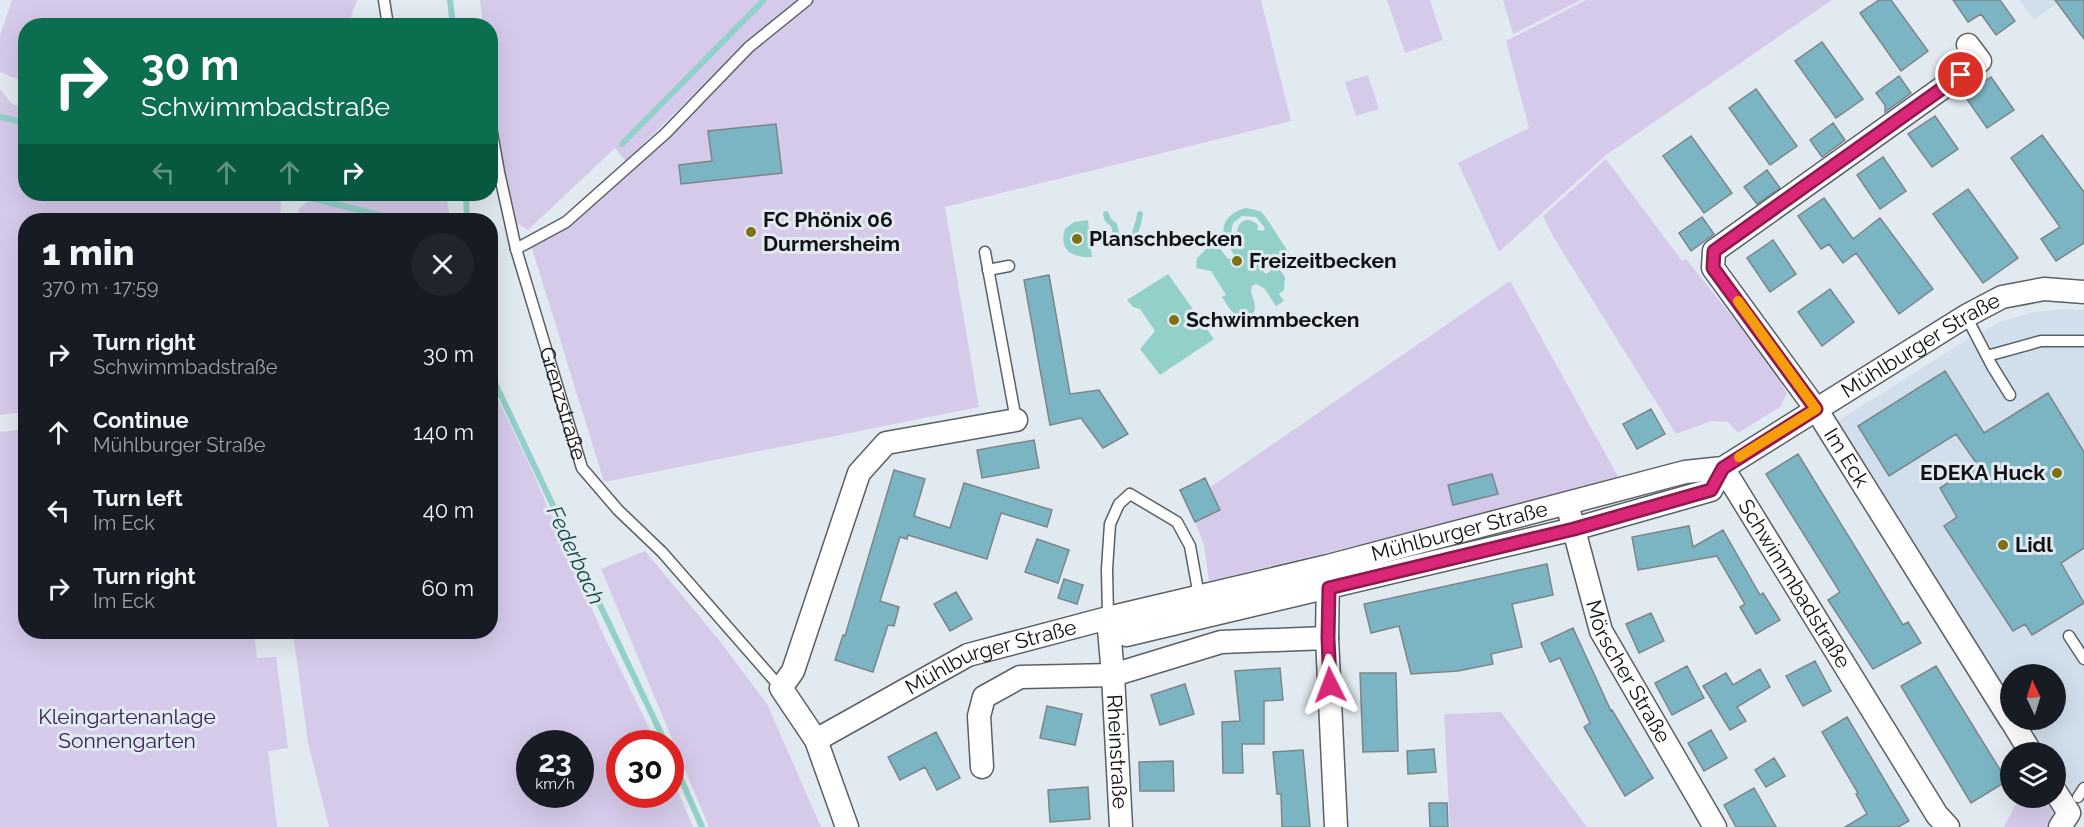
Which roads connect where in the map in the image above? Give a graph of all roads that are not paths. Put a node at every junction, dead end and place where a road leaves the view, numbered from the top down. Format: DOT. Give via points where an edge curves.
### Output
graph roads {
  1 [pos="384,0"];
  2 [pos="807,0"];
  3 [pos="387,18"];
  4 [pos="1968,45"];
  5 [pos="498,172"];
  6 [pos="516,249"];
  7 [pos="985,252"];
  8 [pos="1009,266"];
  9 [pos="988,270"];
  10 [pos="2084,292"];
  11 [pos="1965,316"];
  12 [pos="2084,341"];
  13 [pos="1987,356"];
  14 [pos="2010,395"];
  15 [pos="1816,409"];
  16 [pos="1016,420"];
  17 [pos="1723,468"];
  18 [pos="1566,504"];
  19 [pos="1574,529"];
  20 [pos="1328,566"];
  21 [pos="1329,588"];
  22 [pos="1199,596"];
  23 [pos="1108,618"];
  24 [pos="2069,636"];
  25 [pos="1328,638"];
  26 [pos="2084,659"];
  27 [pos="1113,675"];
  28 [pos="781,688"];
  29 [pos="2000,703"];
  30 [pos="816,740"];
  31 [pos="982,767"];
  32 [pos="847,827"];
  33 [pos="1121,827"];
  34 [pos="1336,827"];
  35 [pos="1715,827"];
  36 [pos="1948,827"];
  1 -- 3 [label="lane"];
  2 -- 6 [label="lane" via="749,47 666,133 566,222"];
  4 -- 15 [label="street, Im Eck" via="1980,61 1714,251 1713,268"];
  5 -- 6 [label="lane, Grenzstraße"];
  6 -- 28 [label="lane, Grenzstraße" via="582,468"];
  7 -- 9 [label="lane"];
  8 -- 9 [label="lane"];
  9 -- 16 [label="lane"];
  10 -- 11 [label="street, Mühlburger Straße" via="2044,290 2002,297"];
  11 -- 13 [label="lane"];
  11 -- 15 [label="street, Mühlburger Straße"];
  12 -- 13 [label="lane" via="2041,341"];
  13 -- 14 [label="lane"];
  15 -- 17 [label="street, Mühlburger Straße"];
  15 -- 29 [label="street, Im Eck"];
  16 -- 28 [label="street" via="886,443 859,473 793,671"];
  17 -- 18 [label="street, Mühlburger Straße" via="1685,472"];
  17 -- 19 [label="street, Schwimmbadstraße" via="1711,490"];
  17 -- 36 [label="street, Schwimmbadstraße"];
  18 -- 19 [label="street, Mörscher Straße"];
  18 -- 20 [label="street, Mühlburger Straße"];
  19 -- 21 [label="street, Schwimmbadstraße"];
  19 -- 35 [label="street, Mörscher Straße" via="1601,631"];
  20 -- 21 [label="street"];
  20 -- 22 [label="street, Mühlburger Straße"];
  21 -- 23 [label="street, Schwimmbadstraße" via="1126,635"];
  21 -- 25 [label="street"];
  22 -- 23 [label="street, Mühlburger Straße"];
  22 -- 23 [label="lane" via="1190,546 1177,522 1130,494 1119,504 1110,524"];
  23 -- 27 [label="street, Rheinstraße"];
  23 -- 30 [label="street, Mühlburger Straße" via="968,655"];
  24 -- 26 [label="lane"];
  25 -- 27 [label="street" via="1221,642"];
  25 -- 34 [label="street"];
  27 -- 31 [label="street, Rheinstraße" via="1020,677 984,697 979,716"];
  27 -- 33 [label="street, Rheinstraße"];
  28 -- 30 [label="street, Grenzstraße"];
  30 -- 32 [label="street, Grenzstraße"];
}
